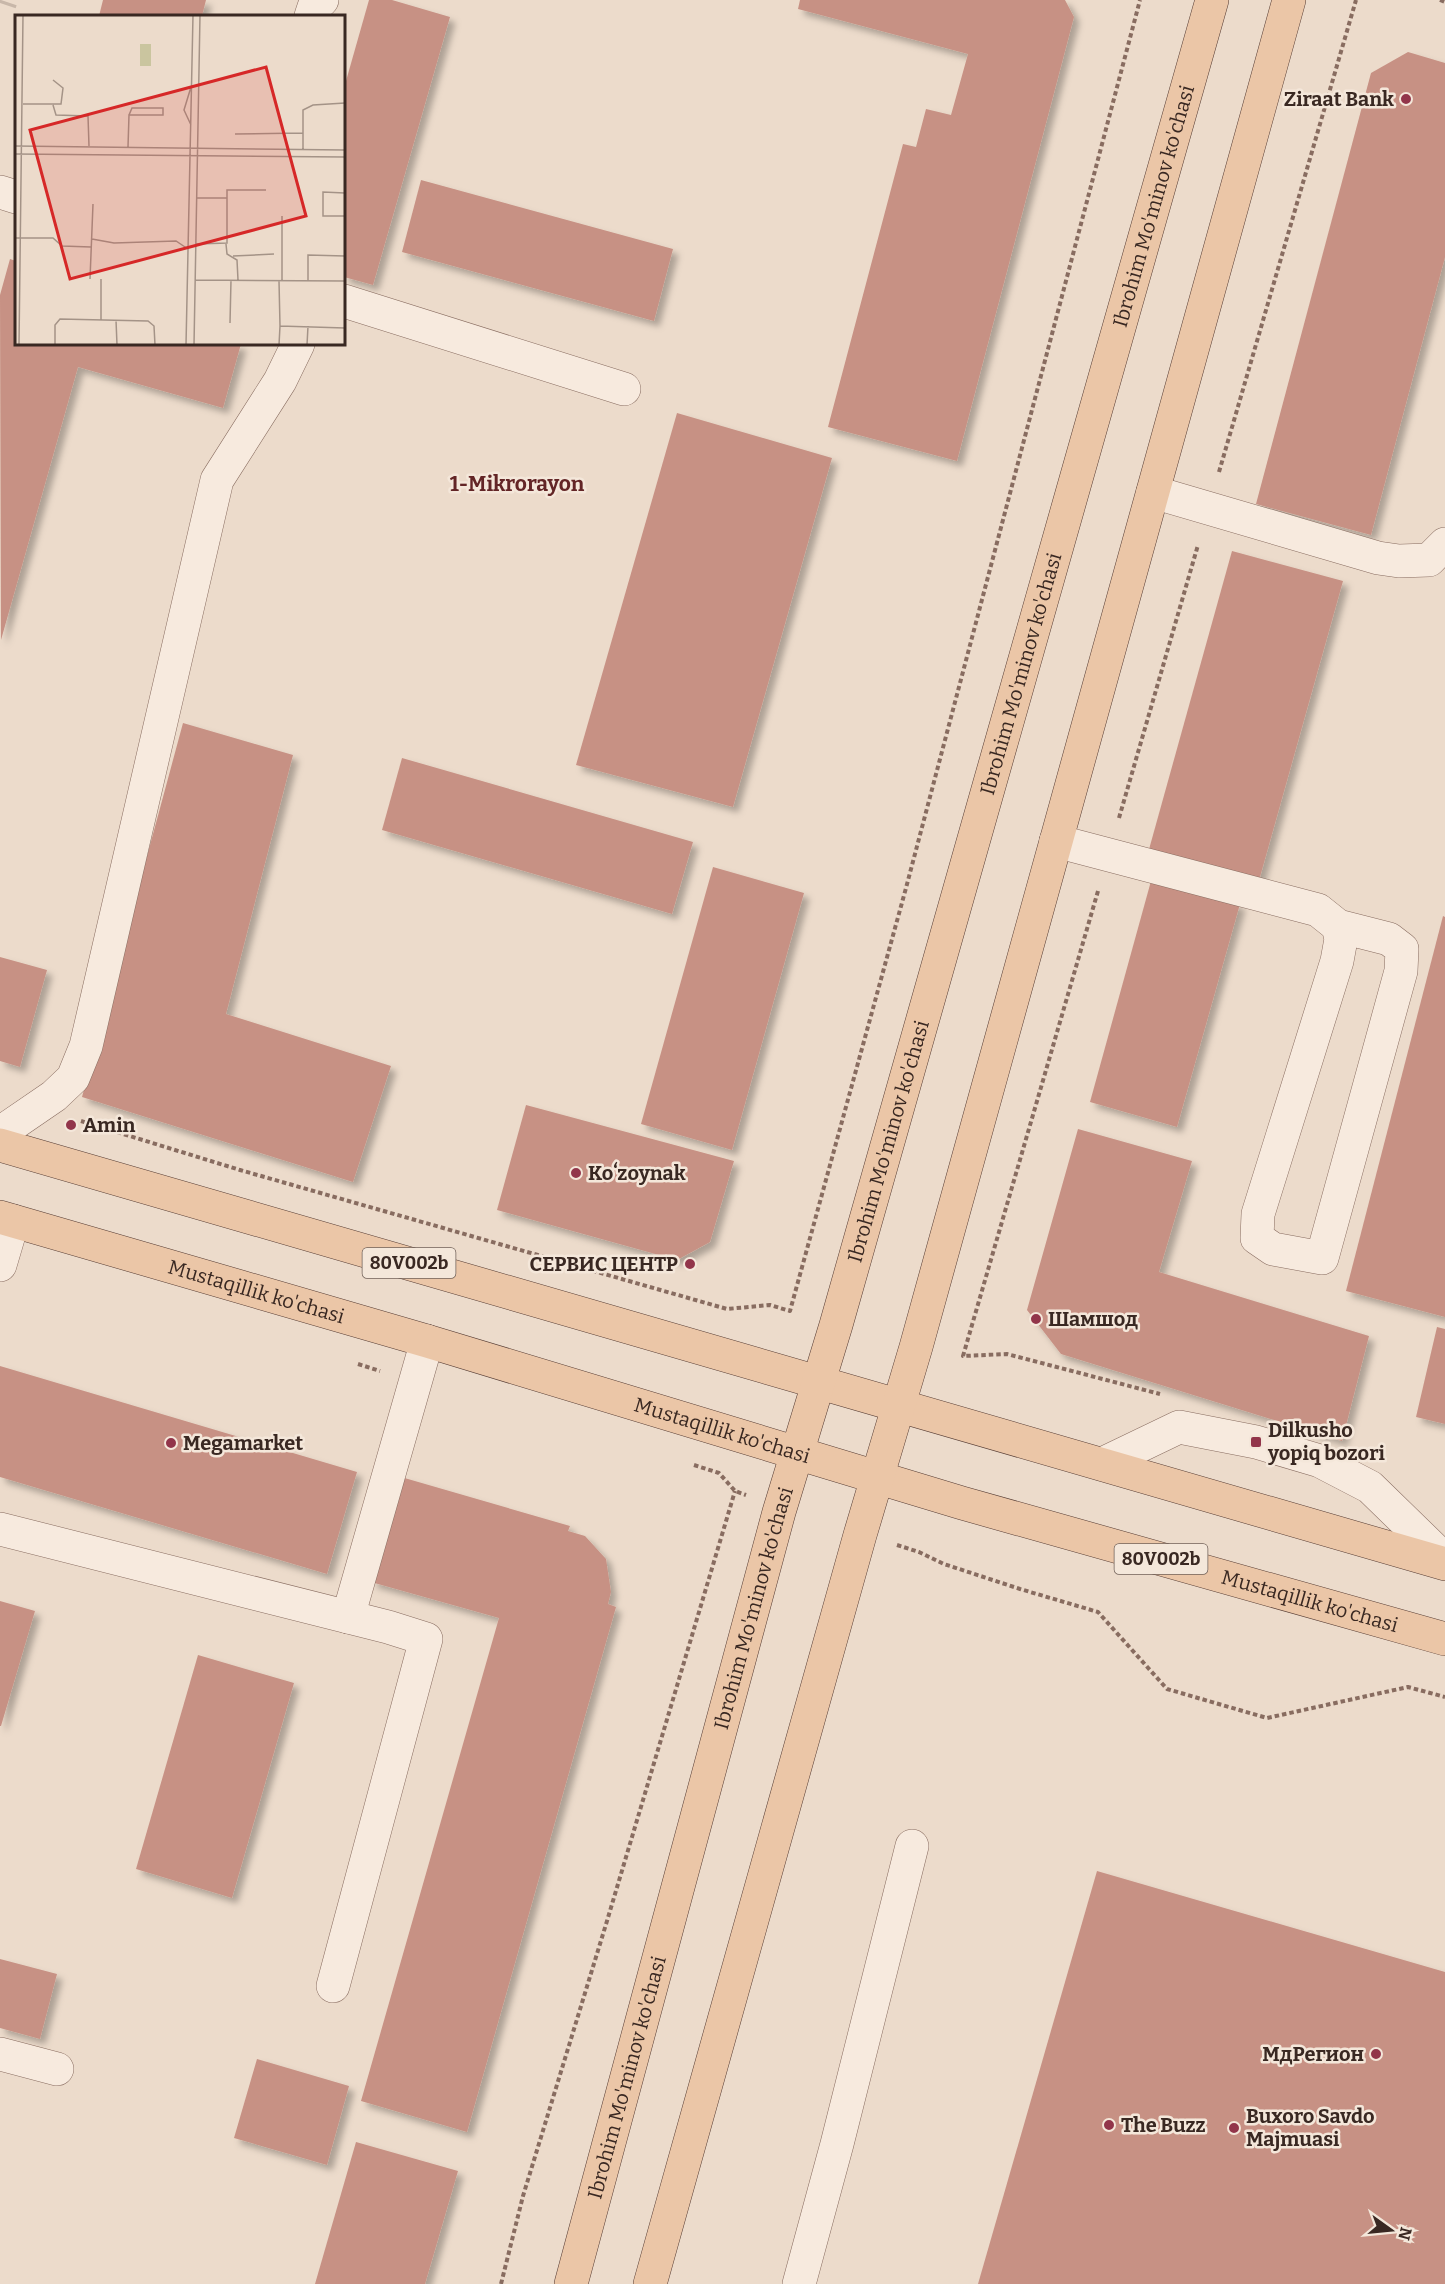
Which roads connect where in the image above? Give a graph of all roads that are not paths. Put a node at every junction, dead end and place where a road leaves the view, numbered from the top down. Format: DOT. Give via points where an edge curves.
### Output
graph roads {
  1 [pos="322,0"];
  2 [pos="1212,0"];
  3 [pos="1289,0"];
  4 [pos="312,15"];
  5 [pos="0,192"];
  6 [pos="15,197"];
  7 [pos="345,301"];
  8 [pos="298,345"];
  9 [pos="624,389"];
  10 [pos="1153,492"];
  11 [pos="1445,544"];
  12 [pos="1056,841"];
  13 [pos="1338,926"];
  14 [pos="0,1133"];
  15 [pos="0,1145"];
  16 [pos="7,1219"];
  17 [pos="0,1265"];
  18 [pos="427,1341"];
  19 [pos="818,1382"];
  20 [pos="898,1406"];
  21 [pos="796,1454"];
  22 [pos="1102,1464"];
  23 [pos="878,1478"];
  24 [pos="0,1529"];
  25 [pos="1445,1562"];
  26 [pos="348,1617"];
  27 [pos="1445,1639"];
  28 [pos="912,1846"];
  29 [pos="333,1986"];
  30 [pos="0,2054"];
  31 [pos="57,2069"];
  32 [pos="572,2284"];
  33 [pos="650,2284"];
  34 [pos="799,2284"];
  1 -- 4 [label="street"];
  2 -- 19 [label="main road, Ibrohim Mo'minov ko'chasi"];
  3 -- 10 [label="main road"];
  5 -- 6 [label="street"];
  7 -- 9 [label="street"];
  8 -- 14 [label="street" via="280,381 217,480 86,1046 74,1078"];
  10 -- 11 [label="street" via="1378,558 1429,560"];
  10 -- 12 [label="main road"];
  12 -- 13 [label="street" via="1318,910"];
  12 -- 20 [label="main road"];
  13 -- 13 [label="street" via="1389,939 1402,949 1401,971 1322,1258 1273,1249 1257,1238 1258,1214 1337,961 1341,939"];
  15 -- 19 [label="main road, 80V002b"];
  16 -- 17 [label="street"];
  16 -- 18 [label="main road, Mustaqillik ko'chasi"];
  18 -- 21 [label="main road, Mustaqillik ko'chasi"];
  18 -- 26 [label="street"];
  19 -- 20 [label="main road"];
  19 -- 21 [label="main road, Ibrohim Mo'minov ko'chasi"];
  20 -- 22 [label="main road"];
  20 -- 23 [label="main road"];
  21 -- 23 [label="main road, Mustaqillik ko'chasi"];
  21 -- 32 [label="main road, Ibrohim Mo'minov ko'chasi"];
  22 -- 25 [label="main road"];
  22 -- 25 [label="street" via="1179,1427 1256,1442 1320,1461 1370,1487"];
  23 -- 27 [label="main road, Mustaqillik ko'chasi / 80V002b"];
  23 -- 33 [label="main road"];
  24 -- 26 [label="street"];
  26 -- 29 [label="street" via="426,1639"];
  28 -- 34 [label="street"];
  30 -- 31 [label="street"];
}
